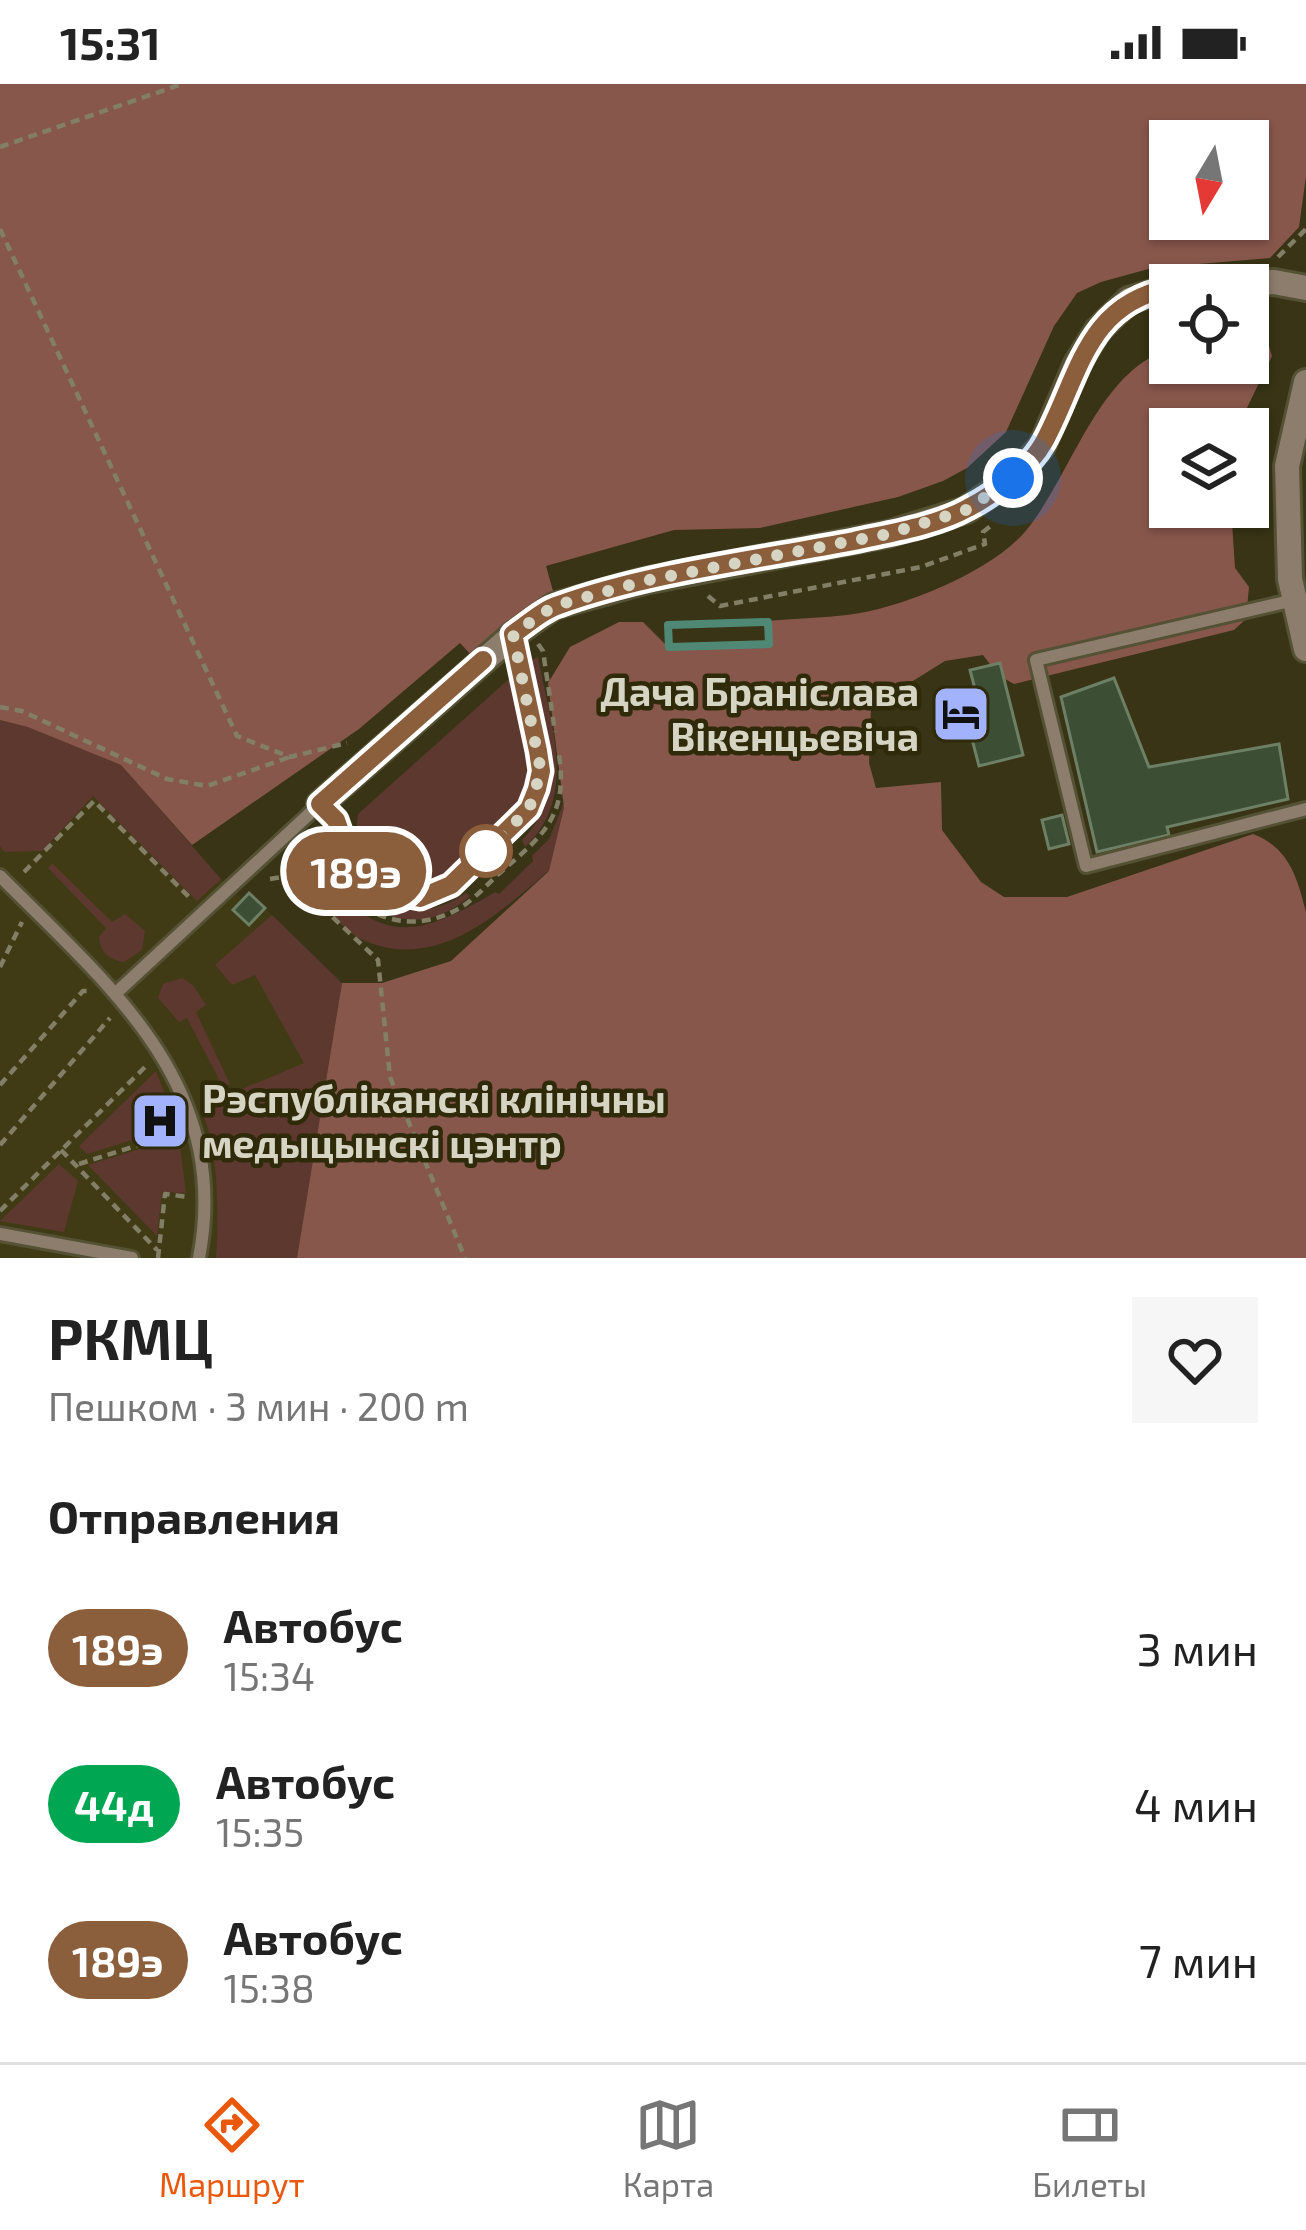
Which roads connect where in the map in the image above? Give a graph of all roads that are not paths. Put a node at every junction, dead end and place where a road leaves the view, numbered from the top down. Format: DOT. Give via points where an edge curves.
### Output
graph roads {
  1 [pos="1269,282"];
  2 [pos="1306,288"];
  3 [pos="1149,295"];
  4 [pos="1306,382"];
  5 [pos="1295,599"];
  6 [pos="515,645"];
  7 [pos="1306,649"];
  8 [pos="1306,809"];
  9 [pos="328,812"];
  10 [pos="5,881"];
  11 [pos="116,993"];
  12 [pos="0,1234"];
  13 [pos="132,1258"];
  14 [pos="199,1258"];
  1 -- 2 [label="street"];
  3 -- 6 [label="street" via="1098,330 1042,446 966,510 554,606"];
  4 -- 5 [label="street" via="1287,466"];
  5 -- 7 [label="street"];
  5 -- 8 [label="lane" via="1036,660 1086,866"];
  6 -- 9 [label="street"];
  6 -- 9 [label="lane" via="538,751 537,789 529,809 451,885 420,898 382,891 353,868"];
  9 -- 11 [label="lane"];
  10 -- 11 [label="lane"];
  11 -- 14 [label="lane" via="161,1051 194,1124 204,1198"];
  12 -- 13 [label="lane"];
}
